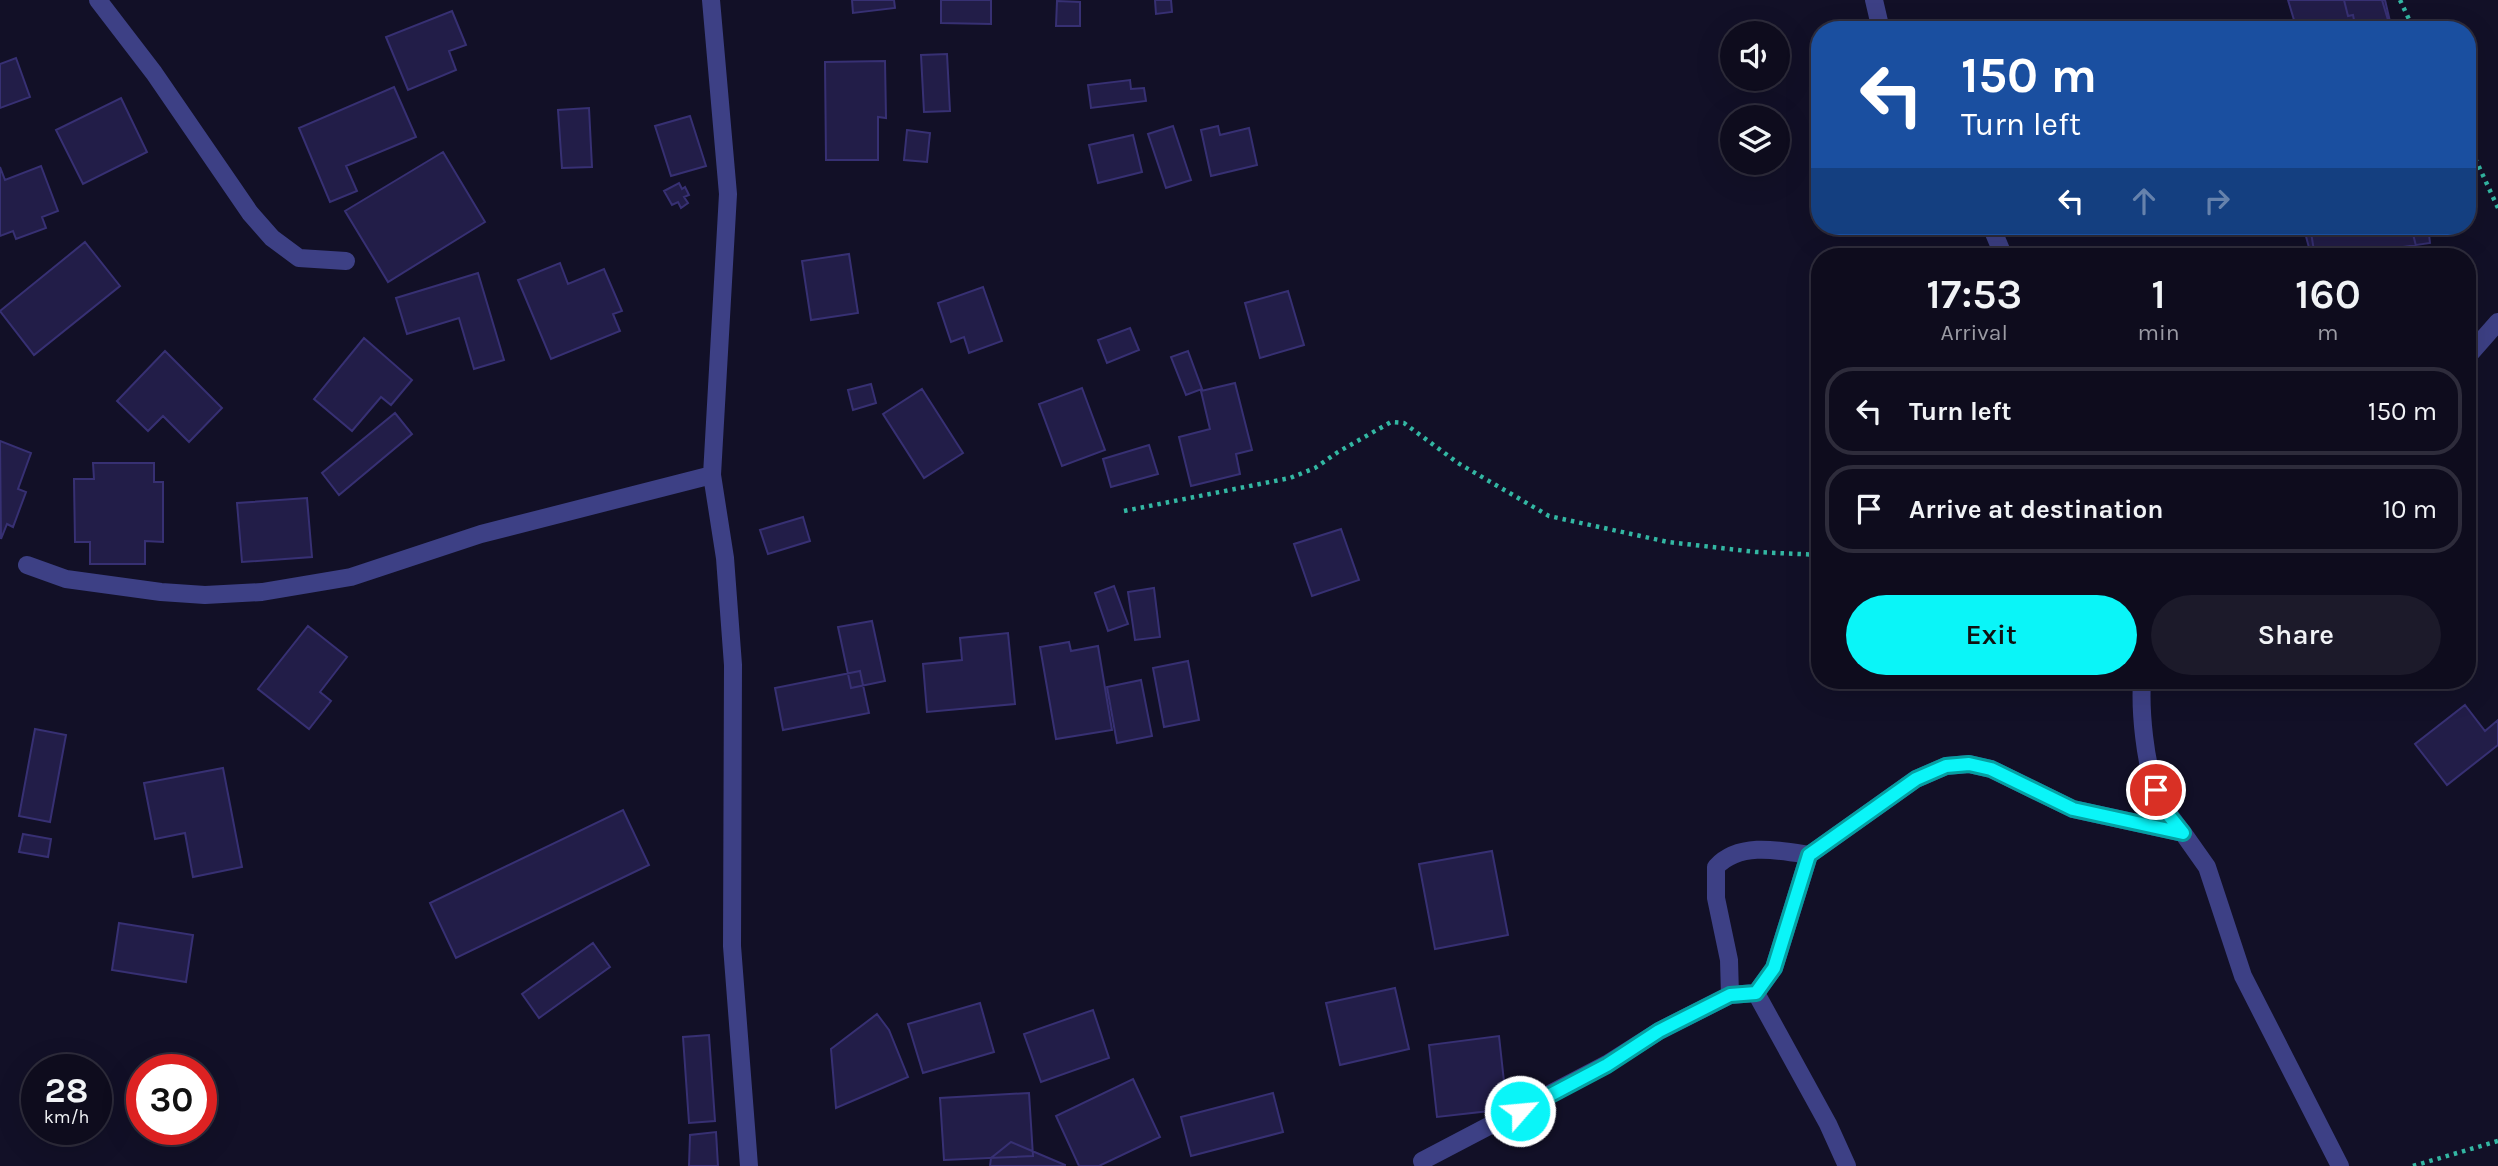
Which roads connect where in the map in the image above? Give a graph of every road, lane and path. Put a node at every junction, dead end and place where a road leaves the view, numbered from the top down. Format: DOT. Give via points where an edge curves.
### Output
graph roads {
  1 [pos="98,0"];
  2 [pos="711,0"];
  3 [pos="1874,0"];
  4 [pos="2400,0"];
  5 [pos="1879,21"];
  6 [pos="2410,21"];
  7 [pos="2476,160"];
  8 [pos="2498,208"];
  9 [pos="346,261"];
  10 [pos="2498,322"];
  11 [pos="2476,347"];
  12 [pos="712,475"];
  13 [pos="1124,511"];
  14 [pos="1811,555"];
  15 [pos="27,565"];
  16 [pos="2142,689"];
  17 [pos="2183,833"];
  18 [pos="1809,855"];
  19 [pos="1756,993"];
  20 [pos="1730,995"];
  21 [pos="2498,1141"];
  22 [pos="1422,1161"];
  23 [pos="748,1166"];
  24 [pos="1847,1166"];
  25 [pos="2340,1166"];
  26 [pos="2413,1166"];
  1 -- 9 [label="street" via="272,238 299,258"];
  2 -- 12 [label="street" via="729,194"];
  3 -- 5 [label="street"];
  4 -- 6 [label="path"];
  7 -- 8 [label="path"];
  10 -- 11 [label="street"];
  12 -- 15 [label="street" via="481,534 351,577 262,592 161,592 66,579"];
  12 -- 23 [label="street" via="725,558 733,664 732,946"];
  13 -- 14 [label="path" via="1290,478 1391,422 1404,423 1458,463 1549,516 1668,542"];
  16 -- 17 [label="street" via="2142,715 2156,790"];
  17 -- 18 [label="street" via="2073,809 1991,769 1969,764 1946,766 1916,779"];
  17 -- 25 [label="street" via="2207,867 2243,976"];
  18 -- 19 [label="street" via="1774,968"];
  18 -- 20 [label="street" via="1746,851 1726,857 1716,867"];
  19 -- 20 [label="street"];
  19 -- 24 [label="street"];
  20 -- 22 [label="street"];
  21 -- 26 [label="path"];
}
